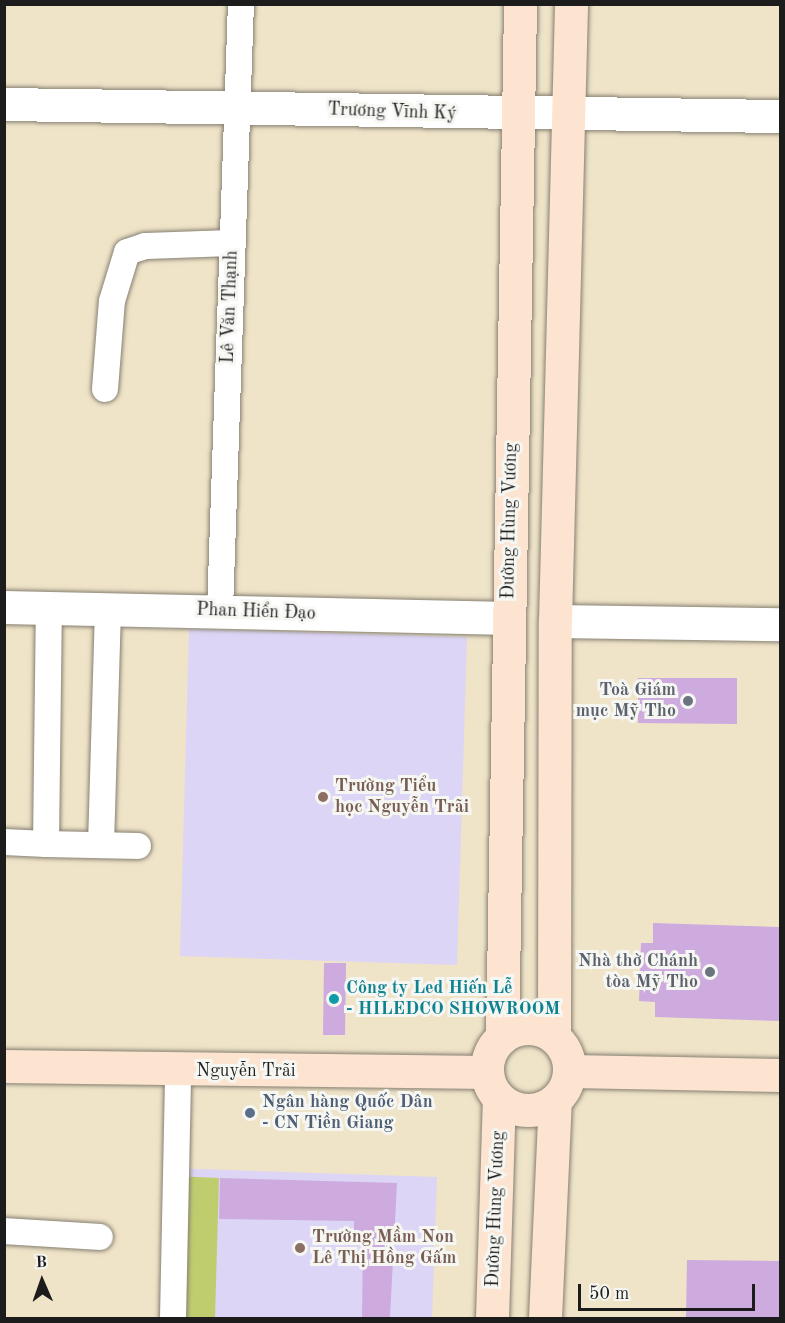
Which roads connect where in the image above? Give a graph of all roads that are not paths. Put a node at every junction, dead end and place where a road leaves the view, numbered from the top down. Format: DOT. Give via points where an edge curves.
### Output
graph roads {
  1 [pos="241,4"];
  2 [pos="520,4"];
  3 [pos="571,4"];
  4 [pos="4,104"];
  5 [pos="237,109"];
  6 [pos="517,114"];
  7 [pos="568,115"];
  8 [pos="780,116"];
  9 [pos="232,243"];
  10 [pos="105,389"];
  11 [pos="4,608"];
  12 [pos="49,609"];
  13 [pos="108,609"];
  14 [pos="220,610"];
  15 [pos="508,618"];
  16 [pos="555,621"];
  17 [pos="780,624"];
  18 [pos="4,842"];
  19 [pos="46,844"];
  20 [pos="101,845"];
  21 [pos="138,846"];
  22 [pos="502,1037"];
  23 [pos="554,1037"];
  24 [pos="4,1066"];
  25 [pos="178,1071"];
  26 [pos="570,1071"];
  27 [pos="780,1075"];
  28 [pos="493,1086"];
  29 [pos="555,1101"];
  30 [pos="4,1231"];
  31 [pos="100,1237"];
  32 [pos="173,1318"];
  33 [pos="492,1318"];
  34 [pos="545,1318"];
  1 -- 5 [label="street, Lê Văn Thạnh"];
  2 -- 6 [label="main road, Đường Hùng Vương"];
  3 -- 7 [label="main road"];
  4 -- 5 [label="street, Trương Vĩnh Ký"];
  5 -- 6 [label="street, Trương Vĩnh Ký"];
  5 -- 9 [label="street, Lê Văn Thạnh"];
  6 -- 7 [label="street, Trương Vĩnh Ký"];
  6 -- 15 [label="main road, Đường Hùng Vương"];
  7 -- 8 [label="street, Trương Vĩnh Ký"];
  7 -- 16 [label="main road"];
  9 -- 10 [label="street" via="146,246 127,252 112,301"];
  9 -- 14 [label="street, Lê Văn Thạnh"];
  11 -- 12 [label="street, Phan Hiển Đạo"];
  12 -- 13 [label="street, Phan Hiển Đạo"];
  12 -- 19 [label="street"];
  13 -- 14 [label="street, Phan Hiển Đạo"];
  13 -- 20 [label="street"];
  14 -- 15 [label="street, Phan Hiển Đạo"];
  15 -- 22 [label="main road, Đường Hùng Vương"];
  16 -- 17 [label="street"];
  16 -- 23 [label="main road"];
  18 -- 19 [label="street"];
  19 -- 20 [label="street"];
  20 -- 21 [label="street"];
  22 -- 23 [label="main road" via="515,1029 527,1028"];
  22 -- 28 [label="main road" via="490,1053"];
  23 -- 26 [label="main road" via="563,1046"];
  24 -- 25 [label="main road, Nguyễn Trãi"];
  25 -- 28 [label="main road, Nguyễn Trãi"];
  25 -- 32 [label="street"];
  26 -- 27 [label="main road"];
  26 -- 29 [label="main road" via="568,1082"];
  28 -- 29 [label="main road, Nguyễn Trãi" via="510,1109 527,1111"];
  28 -- 33 [label="main road, Đường Hùng Vương"];
  29 -- 34 [label="main road"];
  30 -- 31 [label="street"];
}
